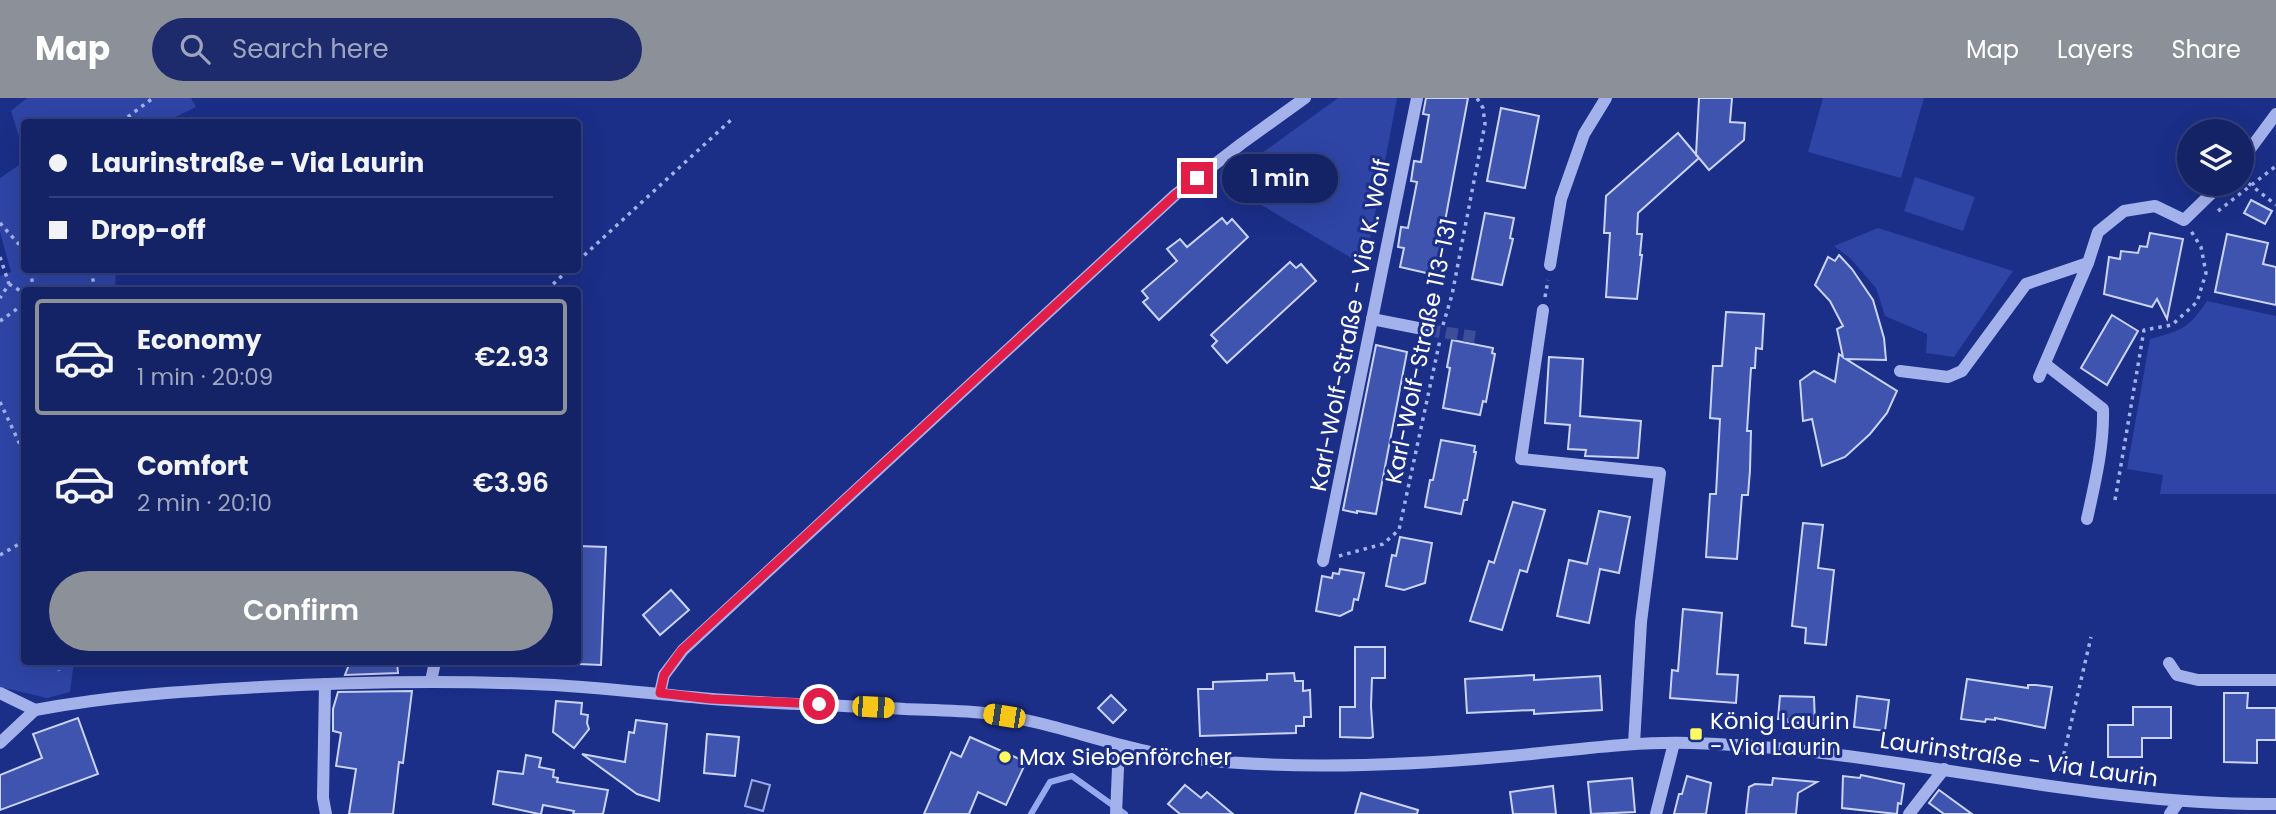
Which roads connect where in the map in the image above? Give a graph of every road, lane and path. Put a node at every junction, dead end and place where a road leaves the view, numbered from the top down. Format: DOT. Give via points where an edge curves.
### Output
graph roads {
  1 [pos="153,98"];
  2 [pos="1306,98"];
  3 [pos="1417,98"];
  4 [pos="1477,98"];
  5 [pos="1606,98"];
  6 [pos="2276,114"];
  7 [pos="125,119"];
  8 [pos="731,120"];
  9 [pos="2254,144"];
  10 [pos="2275,166"];
  11 [pos="2254,182"];
  12 [pos="2254,187"];
  13 [pos="2209,196"];
  14 [pos="2236,196"];
  15 [pos="2276,205"];
  16 [pos="2211,216"];
  17 [pos="2184,220"];
  18 [pos="0,223"];
  19 [pos="2202,225"];
  20 [pos="2192,233"];
  21 [pos="21,247"];
  22 [pos="0,257"];
  23 [pos="581,258"];
  24 [pos="2088,263"];
  25 [pos="1550,265"];
  26 [pos="2,269"];
  27 [pos="566,273"];
  28 [pos="9,284"];
  29 [pos="550,287"];
  30 [pos="21,291"];
  31 [pos="0,298"];
  32 [pos="21,306"];
  33 [pos="1543,310"];
  34 [pos="1372,319"];
  35 [pos="0,321"];
  36 [pos="1428,330"];
  37 [pos="2045,364"];
  38 [pos="1900,371"];
  39 [pos="2039,377"];
  40 [pos="0,402"];
  41 [pos="21,447"];
  42 [pos="2115,500"];
  43 [pos="2087,519"];
  44 [pos="21,543"];
  45 [pos="0,555"];
  46 [pos="1323,561"];
  47 [pos="2091,637"];
  48 [pos="2169,663"];
  49 [pos="58,665"];
  50 [pos="434,665"];
  51 [pos="59,671"];
  52 [pos="2276,680"];
  53 [pos="431,681"];
  54 [pos="325,684"];
  55 [pos="0,693"];
  56 [pos="660,693"];
  57 [pos="35,710"];
  58 [pos="1,741"];
  59 [pos="1674,743"];
  60 [pos="1634,744"];
  61 [pos="1119,745"];
  62 [pos="1944,769"];
  63 [pos="2057,788"];
  64 [pos="2179,801"];
  65 [pos="2276,804"];
  66 [pos="326,814"];
  67 [pos="1116,814"];
  68 [pos="1656,814"];
  69 [pos="1909,814"];
  70 [pos="2170,814"];
  1 -- 7 [label="path"];
  2 -- 56 [label="street" via="1175,195 682,650 664,675"];
  3 -- 34 [label="street, Karl-Wolf-Straße - Via K. Wolf"];
  4 -- 46 [label="path, Karl-Wolf-Straße 113-131" via="1484,116 1483,137 1399,530 1383,544"];
  5 -- 25 [label="street" via="1584,134 1561,199"];
  6 -- 9 [label="street"];
  8 -- 23 [label="path"];
  10 -- 11 [label="path"];
  12 -- 15 [label="path"];
  13 -- 17 [label="street"];
  14 -- 16 [label="path"];
  17 -- 20 [label="path"];
  17 -- 24 [label="street" via="2155,206 2124,211 2098,232"];
  18 -- 21 [label="path"];
  19 -- 20 [label="path"];
  20 -- 42 [label="path" via="2206,273 2197,302 2172,326 2144,330"];
  22 -- 26 [label="path"];
  24 -- 37 [label="street"];
  24 -- 38 [label="street" via="2026,284 1962,371 1948,377"];
  25 -- 33 [label="path"];
  26 -- 28 [label="path"];
  27 -- 29 [label="path"];
  28 -- 30 [label="path"];
  28 -- 31 [label="path"];
  32 -- 35 [label="path"];
  33 -- 60 [label="street" via="1521,459 1660,473 1641,622"];
  34 -- 36 [label="street"];
  34 -- 46 [label="street, Karl-Wolf-Straße - Via K. Wolf"];
  37 -- 39 [label="street"];
  37 -- 43 [label="street" via="2103,409 2104,429"];
  40 -- 41 [label="path"];
  44 -- 45 [label="path"];
  47 -- 63 [label="path"];
  48 -- 52 [label="street" via="2177,675 2198,680"];
  49 -- 51 [label="path"];
  50 -- 53 [label="street"];
  53 -- 54 [label="street, Laurinstraße - Via Laurin"];
  53 -- 56 [label="street, Laurinstraße - Via Laurin"];
  54 -- 57 [label="street, Laurinstraße - Via Laurin" via="197,691"];
  54 -- 66 [label="street"];
  55 -- 57 [label="street"];
  56 -- 61 [label="street, Laurinstraße - Via Laurin" via="981,712"];
  57 -- 58 [label="street"];
  59 -- 60 [label="street, Laurinstraße - Via Laurin"];
  59 -- 62 [label="street, Laurinstraße - Via Laurin" via="1772,747"];
  59 -- 68 [label="street"];
  60 -- 61 [label="street, Laurinstraße - Via Laurin" via="1496,758 1357,765 1195,759"];
  61 -- 67 [label="street"];
  62 -- 63 [label="street, Laurinstraße - Via Laurin"];
  62 -- 69 [label="street"];
  63 -- 64 [label="street, Laurinstraße - Via Laurin"];
  64 -- 65 [label="street, Laurinstraße - Via Laurin"];
  64 -- 70 [label="street"];
}
